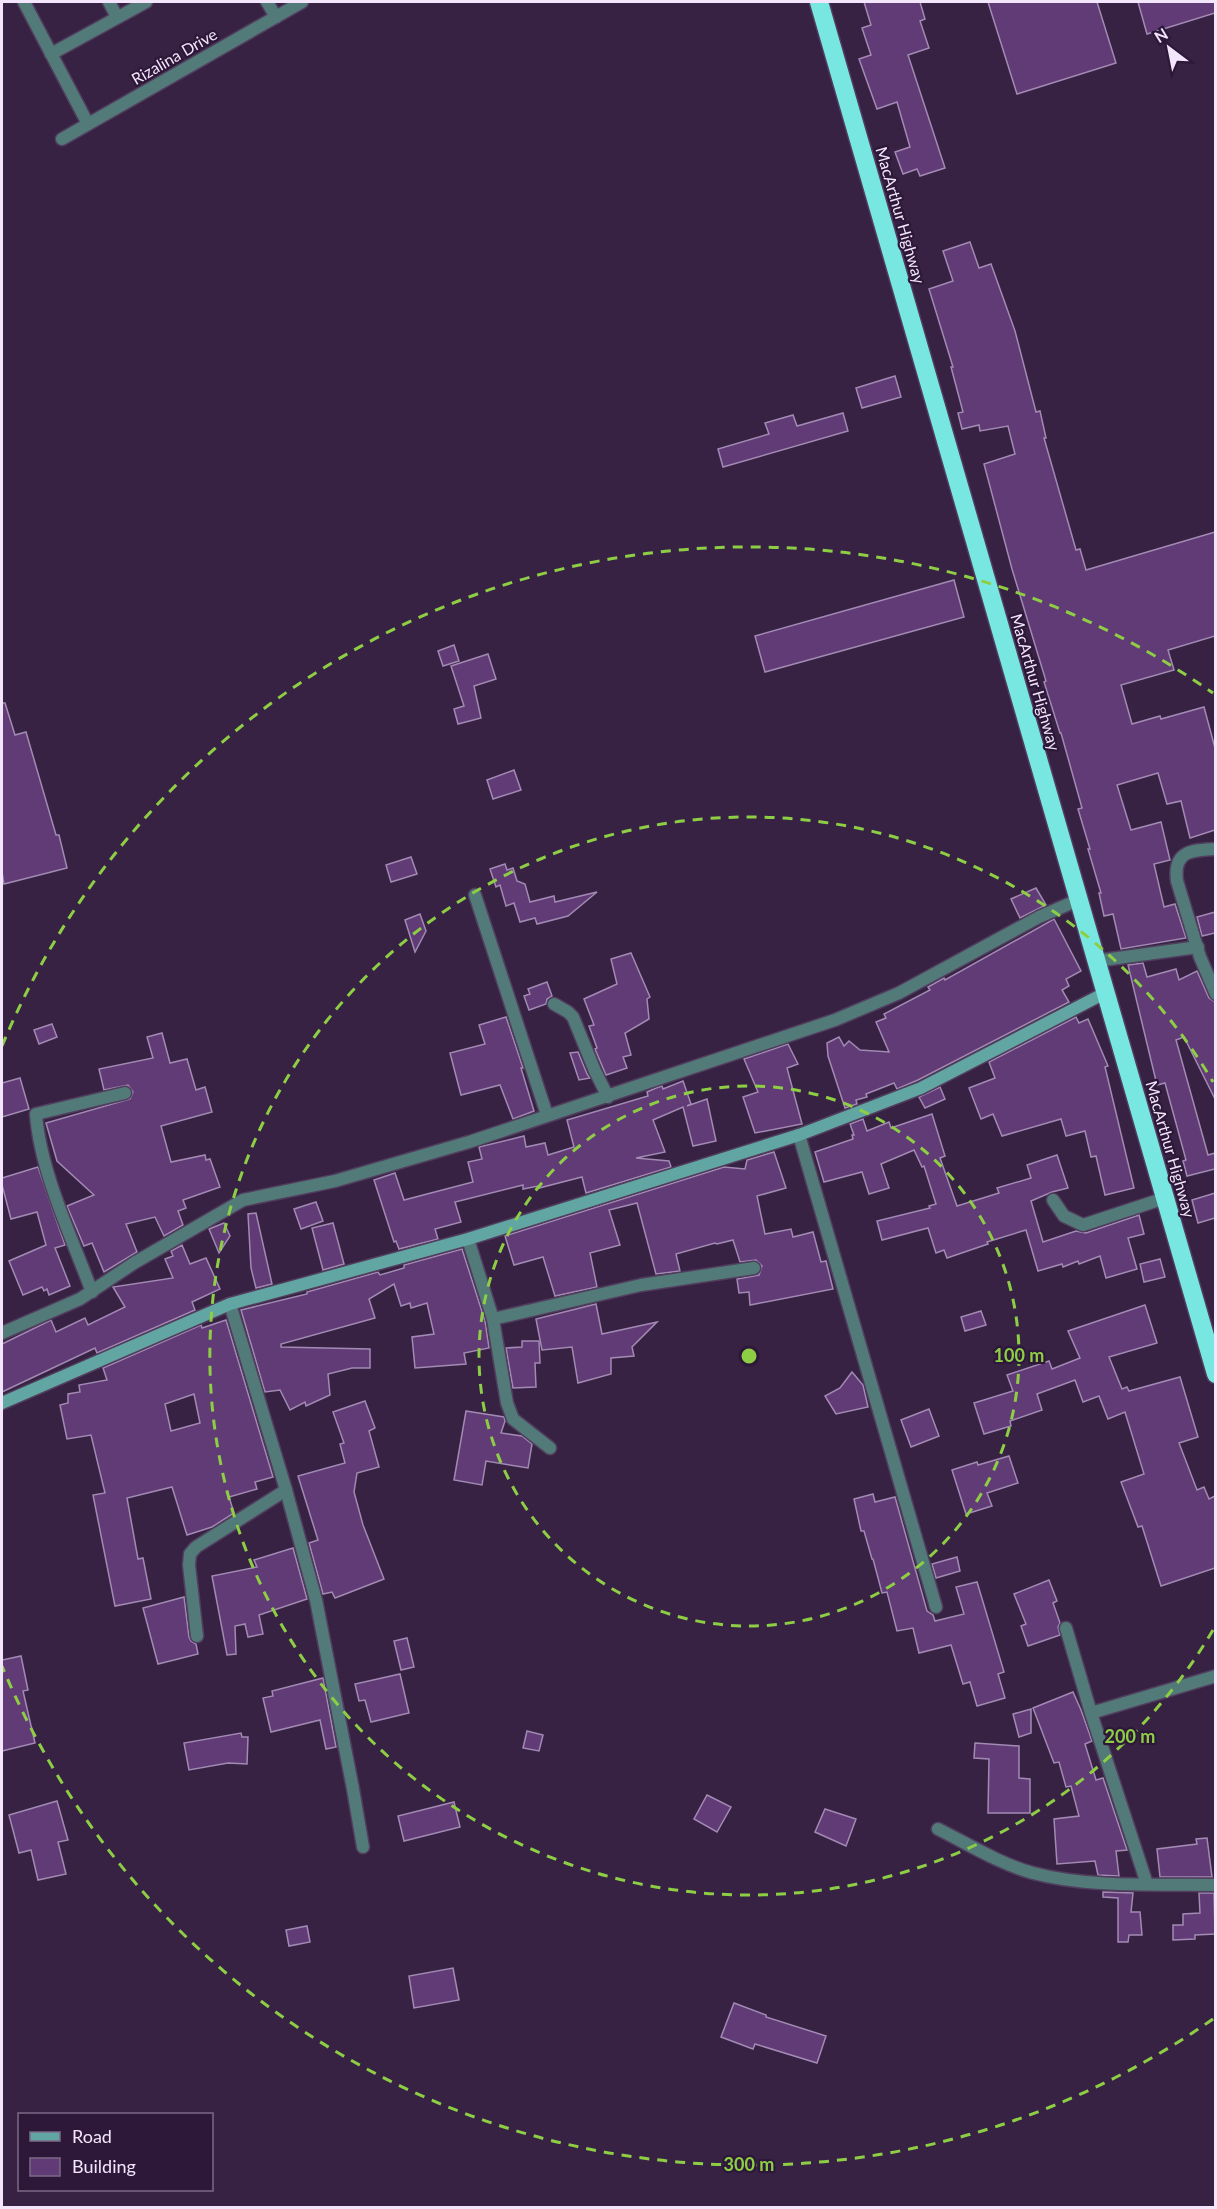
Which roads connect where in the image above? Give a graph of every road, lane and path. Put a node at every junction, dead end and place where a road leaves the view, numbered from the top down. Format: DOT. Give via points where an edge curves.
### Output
graph roads {
  1 [pos="24,2"];
  2 [pos="109,2"];
  3 [pos="146,2"];
  4 [pos="267,2"];
  5 [pos="302,2"];
  6 [pos="819,2"];
  7 [pos="117,17"];
  8 [pos="276,17"];
  9 [pos="51,54"];
  10 [pos="88,124"];
  11 [pos="62,139"];
  12 [pos="1215,849"];
  13 [pos="475,895"];
  14 [pos="1078,900"];
  15 [pos="1198,947"];
  16 [pos="1096,961"];
  17 [pos="1105,993"];
  18 [pos="1215,994"];
  19 [pos="554,1004"];
  20 [pos="124,1092"];
  21 [pos="608,1097"];
  22 [pos="548,1115"];
  23 [pos="799,1136"];
  24 [pos="1165,1198"];
  25 [pos="1053,1200"];
  26 [pos="468,1239"];
  27 [pos="754,1268"];
  28 [pos="92,1292"];
  29 [pos="230,1304"];
  30 [pos="493,1319"];
  31 [pos="2,1333"];
  32 [pos="1215,1374"];
  33 [pos="2,1403"];
  34 [pos="550,1448"];
  35 [pos="286,1490"];
  36 [pos="936,1607"];
  37 [pos="1066,1628"];
  38 [pos="197,1636"];
  39 [pos="1215,1676"];
  40 [pos="1091,1713"];
  41 [pos="938,1829"];
  42 [pos="363,1847"];
  43 [pos="1147,1884"];
  44 [pos="1215,1885"];
  1 -- 9 [label="street"];
  2 -- 7 [label="street"];
  3 -- 7 [label="street"];
  4 -- 8 [label="street"];
  5 -- 8 [label="street, Rizalina Drive"];
  6 -- 14 [label="highway, MacArthur Highway"];
  7 -- 9 [label="street"];
  8 -- 10 [label="street, Rizalina Drive"];
  9 -- 10 [label="street"];
  10 -- 11 [label="street, Rizalina Drive"];
  12 -- 15 [label="street" via="1186,854 1175,870"];
  13 -- 22 [label="street"];
  14 -- 16 [label="highway, MacArthur Highway"];
  14 -- 21 [label="street" via="868,1007"];
  15 -- 16 [label="street"];
  15 -- 18 [label="street"];
  16 -- 17 [label="highway, MacArthur Highway"];
  17 -- 23 [label="street" via="921,1088"];
  17 -- 24 [label="highway, MacArthur Highway"];
  19 -- 21 [label="street" via="573,1017"];
  20 -- 28 [label="street" via="36,1114 45,1166"];
  21 -- 22 [label="street"];
  22 -- 28 [label="street" via="387,1167 243,1200"];
  23 -- 26 [label="street"];
  23 -- 36 [label="street"];
  24 -- 25 [label="street" via="1083,1225 1064,1216"];
  24 -- 32 [label="highway, MacArthur Highway"];
  26 -- 29 [label="street"];
  26 -- 30 [label="street"];
  27 -- 30 [label="street" via="641,1285"];
  28 -- 31 [label="street"];
  29 -- 33 [label="street"];
  29 -- 35 [label="street"];
  30 -- 34 [label="street" via="513,1419"];
  35 -- 38 [label="street" via="190,1554"];
  35 -- 42 [label="street" via="316,1600"];
  37 -- 40 [label="street"];
  39 -- 40 [label="street"];
  40 -- 43 [label="street"];
  41 -- 43 [label="street" via="1032,1872 1066,1880"];
  43 -- 44 [label="street"];
}
